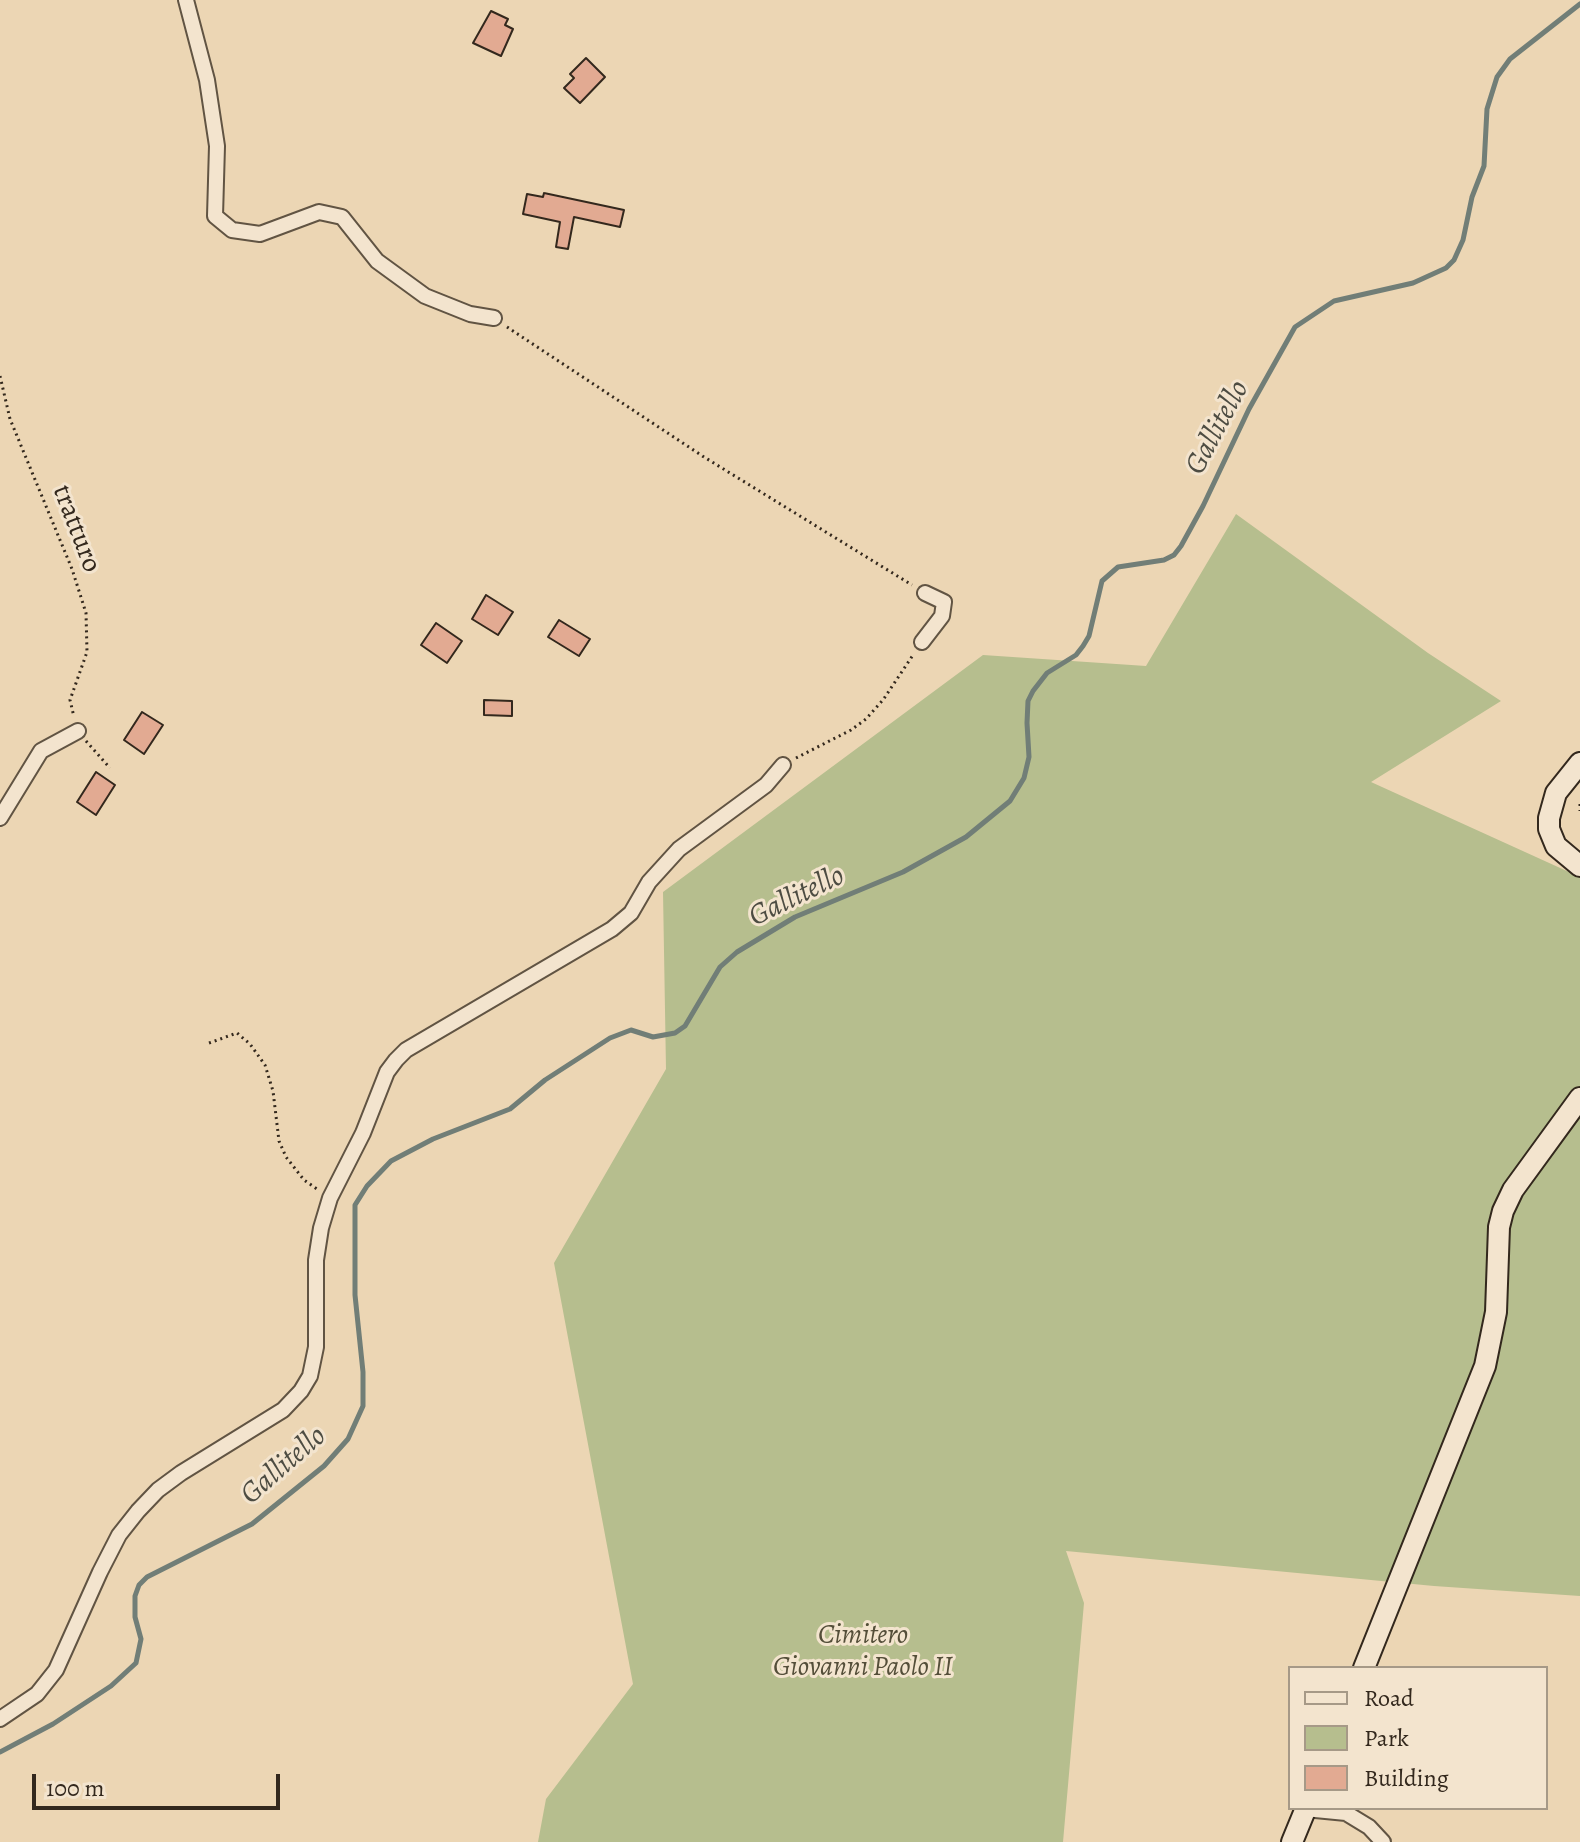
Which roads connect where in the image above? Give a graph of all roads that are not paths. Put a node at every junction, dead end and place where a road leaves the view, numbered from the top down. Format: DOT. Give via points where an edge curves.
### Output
graph roads {
  1 [pos="186,0"];
  2 [pos="494,318"];
  3 [pos="925,593"];
  4 [pos="922,642"];
  5 [pos="78,731"];
  6 [pos="1580,763"];
  7 [pos="783,765"];
  8 [pos="0,818"];
  9 [pos="1580,866"];
  10 [pos="1580,1098"];
  11 [pos="1365,1666"];
  12 [pos="0,1719"];
  13 [pos="1306,1810"];
  14 [pos="1314,1810"];
  15 [pos="1292,1842"];
  16 [pos="1383,1842"];
  1 -- 2 [label="street" via="217,146 215,216 232,230 260,234 319,212 342,217 377,261 425,296"];
  3 -- 4 [label="street" via="944,602 942,616"];
  5 -- 8 [label="street" via="41,751"];
  6 -- 9 [label="street" via="1556,793 1549,818 1556,846"];
  7 -- 12 [label="street" via="766,785 679,849 649,882 631,913 612,929 406,1050 387,1072 321,1228 310,1376 283,1410 181,1473 138,1511 119,1535 56,1670 37,1694"];
  10 -- 11 [label="street" via="1503,1211 1496,1312 1485,1366"];
  13 -- 15 [label="street"];
  14 -- 16 [label="street" via="1352,1815"];
}
